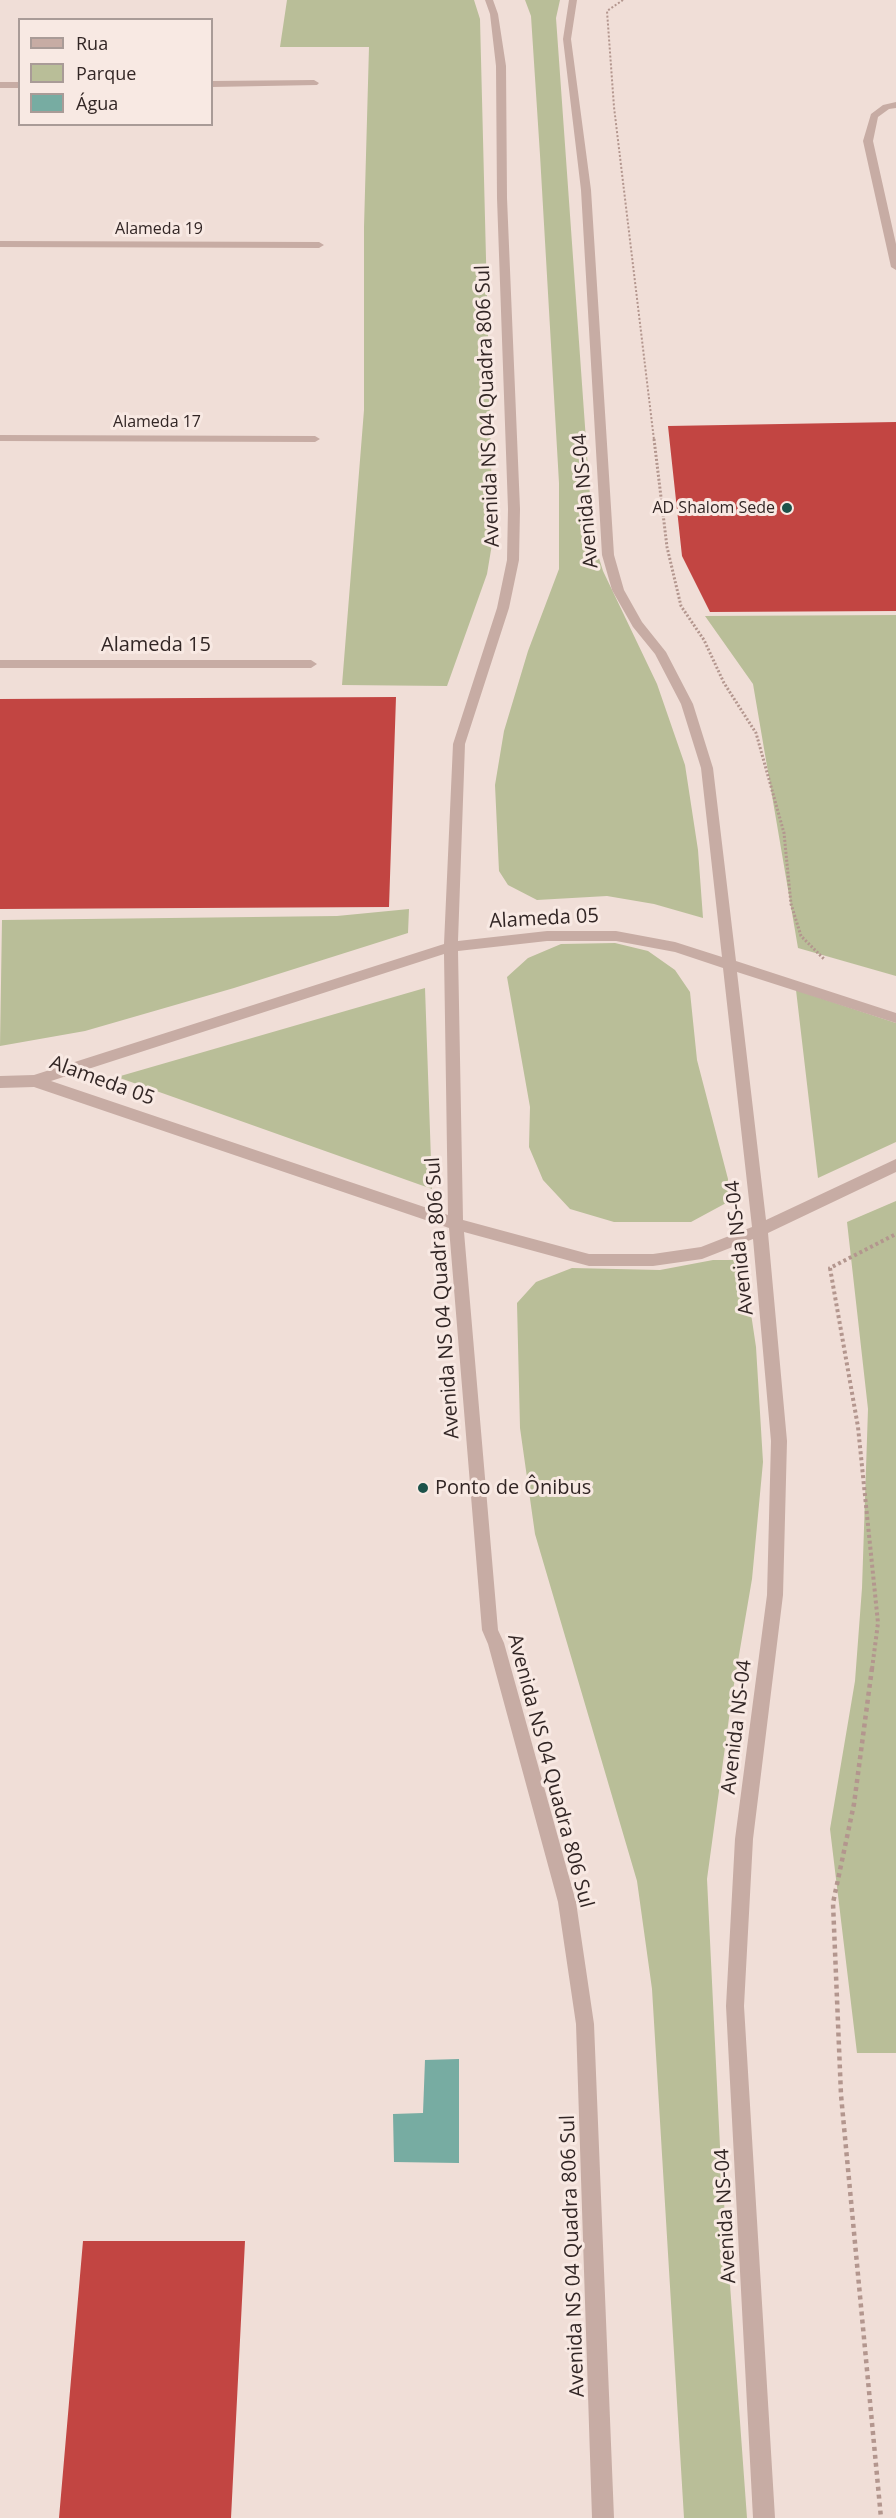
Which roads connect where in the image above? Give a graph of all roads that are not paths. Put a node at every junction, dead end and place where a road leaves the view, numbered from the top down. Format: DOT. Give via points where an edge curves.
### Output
graph roads {
  1 [pos="489,0"];
  2 [pos="573,0"];
  3 [pos="314,83"];
  4 [pos="213,84"];
  5 [pos="0,85"];
  6 [pos="18,85"];
  7 [pos="896,105"];
  8 [pos="0,244"];
  9 [pos="319,245"];
  10 [pos="896,267"];
  11 [pos="0,438"];
  12 [pos="315,439"];
  13 [pos="0,664"];
  14 [pos="311,664"];
  15 [pos="451,947"];
  16 [pos="729,963"];
  17 [pos="896,1018"];
  18 [pos="34,1081"];
  19 [pos="0,1082"];
  20 [pos="896,1165"];
  21 [pos="456,1224"];
  22 [pos="760,1230"];
  23 [pos="603,2518"];
  24 [pos="764,2518"];
  1 -- 15 [label="street, Avenida NS 04 Quadra 806 Sul" via="501,66 513,560 503,608 459,744"];
  2 -- 16 [label="street, Avenida NS-04" via="567,39 586,190 608,555 618,590 637,624 660,652 687,704 707,768"];
  3 -- 4 [label="street"];
  5 -- 6 [label="street"];
  7 -- 10 [label="street" via="873,116 868,141"];
  8 -- 9 [label="street, Alameda 19"];
  11 -- 12 [label="street, Alameda 17"];
  13 -- 14 [label="street, Alameda 15"];
  15 -- 16 [label="street, Alameda 05" via="547,936 616,936 675,947"];
  15 -- 18 [label="street, Alameda 05"];
  15 -- 21 [label="street, Avenida NS 04 Quadra 806 Sul"];
  16 -- 17 [label="street, Alameda 05"];
  16 -- 22 [label="street, Avenida NS-04"];
  18 -- 19 [label="street"];
  18 -- 21 [label="street, Alameda 05"];
  20 -- 22 [label="street, Alameda 05"];
  21 -- 22 [label="street, Alameda 05" via="589,1260 653,1260 702,1252"];
  21 -- 23 [label="street, Avenida NS 04 Quadra 806 Sul" via="490,1630 567,1902 585,2024"];
  22 -- 24 [label="street, Avenida NS-04" via="779,1441 775,1595 744,1839 735,2006"];
}
